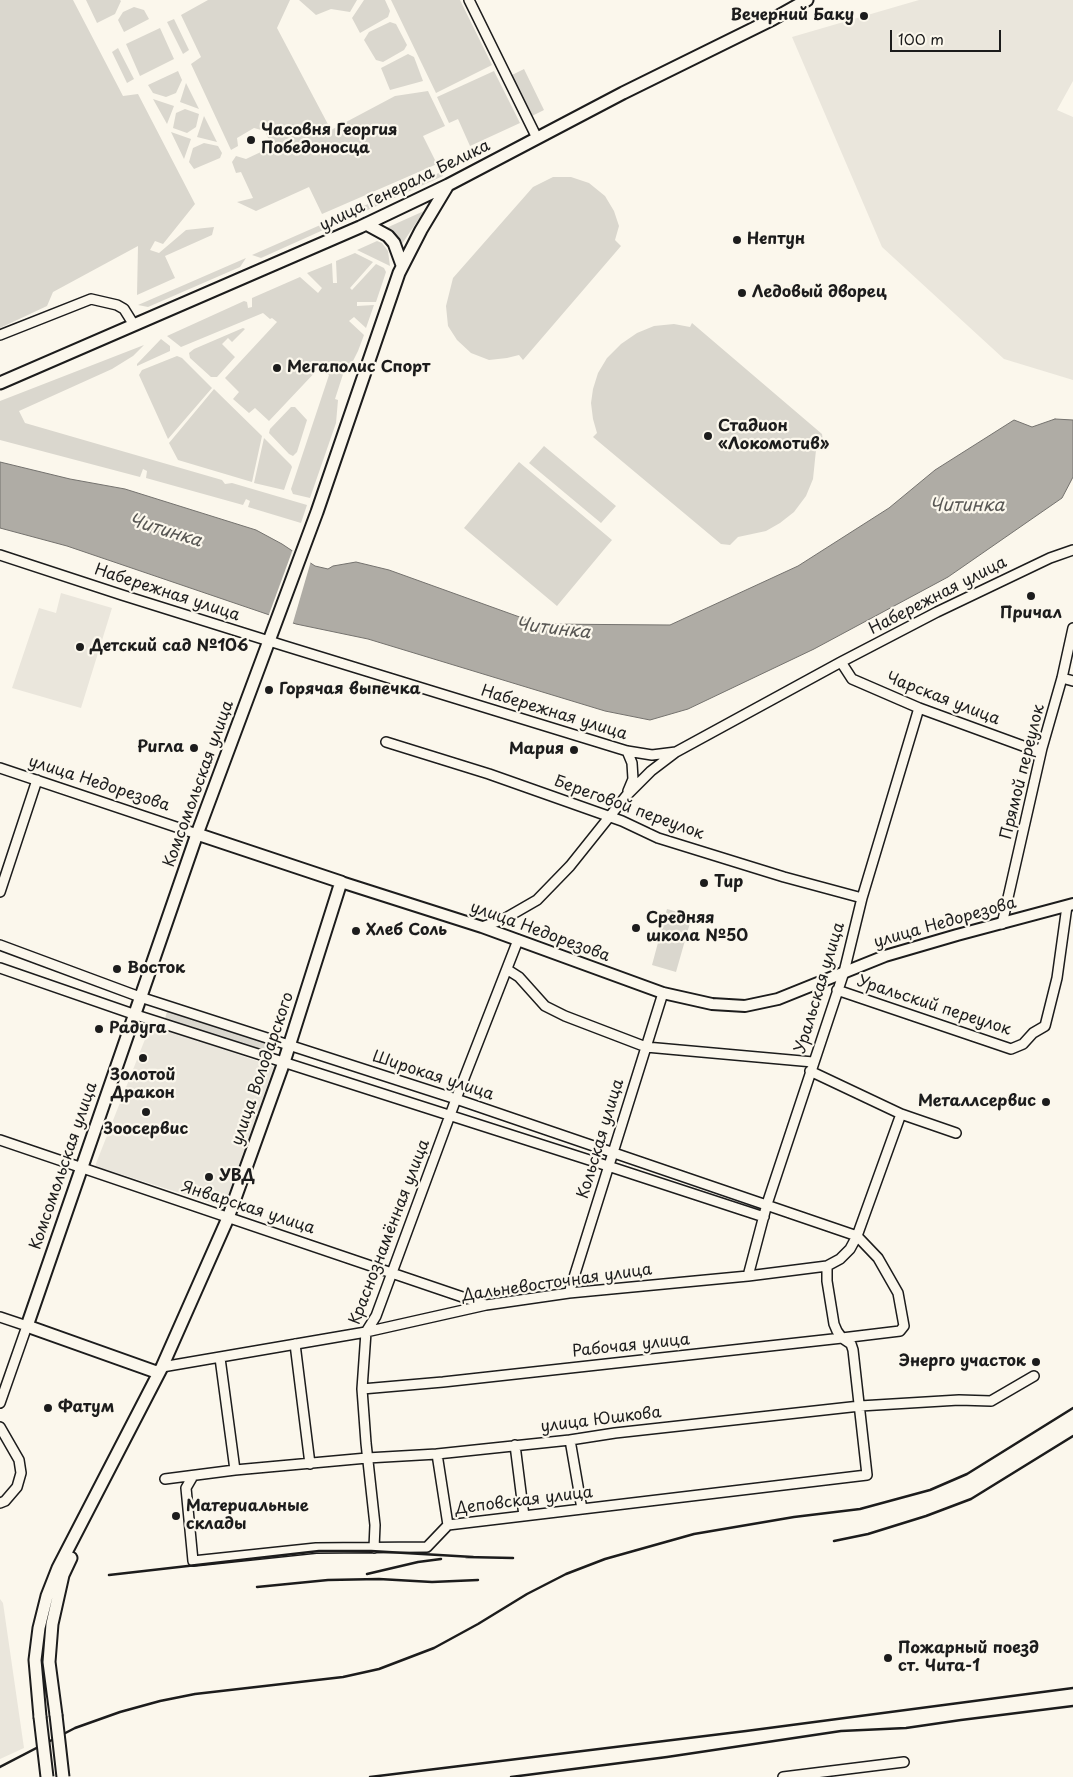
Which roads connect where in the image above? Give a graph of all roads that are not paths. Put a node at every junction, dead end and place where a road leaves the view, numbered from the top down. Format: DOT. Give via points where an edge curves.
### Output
graph roads {
  1 [pos="469,0"];
  2 [pos="807,0"];
  3 [pos="537,138"];
  4 [pos="448,185"];
  5 [pos="366,224"];
  6 [pos="402,265"];
  7 [pos="134,325"];
  8 [pos="0,335"];
  9 [pos="3,382"];
  10 [pos="1073,550"];
  11 [pos="0,554"];
  12 [pos="1073,628"];
  13 [pos="271,636"];
  14 [pos="841,662"];
  15 [pos="1062,678"];
  16 [pos="1073,681"];
  17 [pos="919,708"];
  18 [pos="386,742"];
  19 [pos="1042,748"];
  20 [pos="627,751"];
  21 [pos="676,752"];
  22 [pos="0,768"];
  23 [pos="37,780"];
  24 [pos="626,796"];
  25 [pos="609,817"];
  26 [pos="197,834"];
  27 [pos="341,882"];
  28 [pos="0,892"];
  29 [pos="862,898"];
  30 [pos="1070,905"];
  31 [pos="1002,924"];
  32 [pos="482,927"];
  33 [pos="518,940"];
  34 [pos="0,945"];
  35 [pos="0,968"];
  36 [pos="508,970"];
  37 [pos="844,972"];
  38 [pos="837,990"];
  39 [pos="663,993"];
  40 [pos="140,997"];
  41 [pos="133,1014"];
  42 [pos="289,1045"];
  43 [pos="646,1047"];
  44 [pos="284,1062"];
  45 [pos="813,1062"];
  46 [pos="810,1071"];
  47 [pos="456,1099"];
  48 [pos="901,1114"];
  49 [pos="450,1115"];
  50 [pos="956,1133"];
  51 [pos="0,1140"];
  52 [pos="612,1153"];
  53 [pos="608,1166"];
  54 [pos="81,1169"];
  55 [pos="767,1204"];
  56 [pos="764,1217"];
  57 [pos="228,1218"];
  58 [pos="857,1236"];
  59 [pos="827,1266"];
  60 [pos="392,1272"];
  61 [pos="748,1276"];
  62 [pos="569,1293"];
  63 [pos="486,1305"];
  64 [pos="0,1316"];
  65 [pos="27,1326"];
  66 [pos="366,1332"];
  67 [pos="842,1338"];
  68 [pos="295,1344"];
  69 [pos="220,1358"];
  70 [pos="160,1370"];
  71 [pos="1034,1376"];
  72 [pos="362,1389"];
  73 [pos="0,1403"];
  74 [pos="860,1406"];
  75 [pos="0,1427"];
  76 [pos="570,1440"];
  77 [pos="515,1445"];
  78 [pos="437,1454"];
  79 [pos="367,1458"];
  80 [pos="310,1464"];
  81 [pos="235,1470"];
  82 [pos="193,1476"];
  83 [pos="165,1479"];
  84 [pos="102,1484"];
  85 [pos="0,1503"];
  86 [pos="582,1509"];
  87 [pos="524,1516"];
  88 [pos="448,1525"];
  89 [pos="374,1548"];
  90 [pos="904,1762"];
  91 [pos="47,1777"];
  92 [pos="63,1777"];
  93 [pos="783,1777"];
  1 -- 3 [label="street"];
  2 -- 3 [label="main road, улица Генерала Белика" via="774,20"];
  3 -- 4 [label="main road, улица Генерала Белика"];
  4 -- 5 [label="main road, улица Генерала Белика"];
  4 -- 6 [label="main road, Комсомольская улица"];
  5 -- 6 [label="main road" via="388,236"];
  5 -- 7 [label="main road, улица Генерала Белика"];
  6 -- 13 [label="main road, Комсомольская улица"];
  7 -- 8 [label="street" via="124,309 92,299"];
  7 -- 9 [label="main road, улица Генерала Белика"];
  10 -- 14 [label="street, Набережная улица" via="994,584"];
  11 -- 13 [label="street, Набережная улица" via="122,595"];
  12 -- 15 [label="street, Прямой переулок"];
  13 -- 20 [label="street, Набережная улица"];
  13 -- 26 [label="main road, Комсомольская улица"];
  14 -- 17 [label="street, Чарская улица" via="852,678"];
  14 -- 21 [label="street, Набережная улица"];
  15 -- 16 [label="street"];
  15 -- 19 [label="street, Прямой переулок"];
  17 -- 19 [label="street, Чарская улица" via="1034,750"];
  17 -- 29 [label="street, Уральская улица"];
  18 -- 25 [label="street, Береговой переулок"];
  19 -- 31 [label="street, Прямой переулок"];
  20 -- 21 [label="street, Набережная улица" via="652,755"];
  20 -- 24 [label="street" via="633,779"];
  21 -- 24 [label="street" via="650,771"];
  22 -- 23 [label="street, улица Недорезова"];
  23 -- 26 [label="street, улица Недорезова"];
  23 -- 28 [label="street"];
  24 -- 25 [label="street"];
  25 -- 29 [label="street, Береговой переулок" via="658,838"];
  25 -- 32 [label="street" via="570,866 537,900 504,919"];
  26 -- 27 [label="main road, улица Недорезова"];
  26 -- 40 [label="main road, Комсомольская улица"];
  27 -- 32 [label="street, улица Недорезова"];
  27 -- 42 [label="main road, улица Володарского"];
  29 -- 37 [label="street, Уральская улица"];
  30 -- 31 [label="street, улица Недорезова"];
  30 -- 38 [label="street, Уральский переулок" via="1045,1026 1024,1044 1012,1049"];
  31 -- 37 [label="street, улица Недорезова" via="894,954"];
  32 -- 33 [label="street, улица Недорезова"];
  33 -- 36 [label="street, Краснознамённая улица"];
  33 -- 39 [label="street, улица Недорезова"];
  34 -- 40 [label="street, Широкая улица"];
  35 -- 41 [label="street, Широкая улица"];
  36 -- 43 [label="street" via="519,977 544,1006"];
  36 -- 47 [label="street, Краснознамённая улица"];
  37 -- 38 [label="street, Уральская улица"];
  37 -- 39 [label="street, улица Недорезова" via="778,999 745,1006 712,1004"];
  38 -- 45 [label="street, Уральская улица"];
  39 -- 43 [label="street, Кольская улица"];
  40 -- 41 [label="main road, Комсомольская улица"];
  40 -- 42 [label="street, Широкая улица"];
  41 -- 44 [label="street, Широкая улица"];
  41 -- 54 [label="main road, Комсомольская улица"];
  42 -- 44 [label="main road, улица Володарского"];
  42 -- 47 [label="street, Широкая улица"];
  43 -- 45 [label="street"];
  43 -- 52 [label="street, Кольская улица"];
  44 -- 49 [label="street, Широкая улица"];
  44 -- 57 [label="main road, улица Володарского"];
  45 -- 46 [label="street, Уральская улица"];
  46 -- 48 [label="street"];
  46 -- 55 [label="street, Уральская улица"];
  47 -- 49 [label="street, Краснознамённая улица"];
  47 -- 52 [label="street, Широкая улица"];
  48 -- 50 [label="street"];
  48 -- 58 [label="street, Дальневосточная улица"];
  49 -- 53 [label="street, Широкая улица"];
  49 -- 60 [label="street, Краснознамённая улица"];
  51 -- 54 [label="street, Январская улица"];
  52 -- 53 [label="street, Кольская улица"];
  52 -- 55 [label="street, Широкая улица"];
  53 -- 56 [label="street, Широкая улица"];
  53 -- 62 [label="street, Кольская улица"];
  54 -- 57 [label="street, Январская улица"];
  54 -- 65 [label="main road, Комсомольская улица"];
  55 -- 56 [label="street, Уральская улица"];
  55 -- 58 [label="street, Широкая улица"];
  56 -- 61 [label="street, Уральская улица"];
  57 -- 60 [label="street, Январская улица"];
  57 -- 70 [label="main road, улица Володарского"];
  58 -- 59 [label="street, Дальневосточная улица" via="840,1259"];
  58 -- 67 [label="street, Рабочая улица" via="878,1258 898,1294 904,1326 902,1329"];
  59 -- 61 [label="street, Дальневосточная улица"];
  59 -- 67 [label="street" via="832,1315"];
  60 -- 63 [label="street, Январская улица"];
  60 -- 66 [label="street, Краснознамённая улица" via="376,1316"];
  61 -- 62 [label="street, Дальневосточная улица"];
  62 -- 63 [label="street, Дальневосточная улица"];
  63 -- 66 [label="street, Дальневосточная улица"];
  64 -- 65 [label="street"];
  65 -- 70 [label="main road"];
  65 -- 73 [label="street, Комсомольская улица"];
  66 -- 68 [label="street, Дальневосточная улица"];
  66 -- 72 [label="street, Краснознамённая улица"];
  67 -- 72 [label="street, Рабочая улица"];
  67 -- 74 [label="street" via="852,1350"];
  68 -- 69 [label="street, Дальневосточная улица"];
  68 -- 80 [label="street"];
  69 -- 70 [label="street, Дальневосточная улица"];
  69 -- 81 [label="street"];
  70 -- 84 [label="main road, улица Володарского"];
  71 -- 74 [label="street, улица Юшкова" via="991,1401"];
  72 -- 79 [label="street, Краснознамённая улица"];
  74 -- 76 [label="street, улица Юшкова"];
  74 -- 86 [label="street, Деповская улица" via="867,1475"];
  75 -- 85 [label="street" via="18,1460 21,1474 17,1487"];
  76 -- 77 [label="street, улица Юшкова"];
  76 -- 86 [label="street"];
  77 -- 78 [label="street, улица Юшкова"];
  77 -- 87 [label="street"];
  78 -- 79 [label="street, улица Юшкова"];
  78 -- 88 [label="street"];
  79 -- 80 [label="street, улица Юшкова"];
  79 -- 89 [label="street, Краснознамённая улица" via="375,1526"];
  80 -- 81 [label="street, улица Юшкова"];
  81 -- 82 [label="street, улица Юшкова"];
  82 -- 83 [label="street, улица Юшкова"];
  82 -- 89 [label="street, Деповская улица" via="186,1488 192,1561 316,1548"];
  84 -- 91 [label="main road, bridge" via="58,1568 39,1628 35,1660"];
  84 -- 92 [label="main road, bridge" via="63,1575 52,1624 49,1662"];
  86 -- 87 [label="street, Деповская улица"];
  87 -- 88 [label="street, Деповская улица"];
  88 -- 89 [label="street, Деповская улица" via="427,1547"];
  90 -- 93 [label="street"];
}
